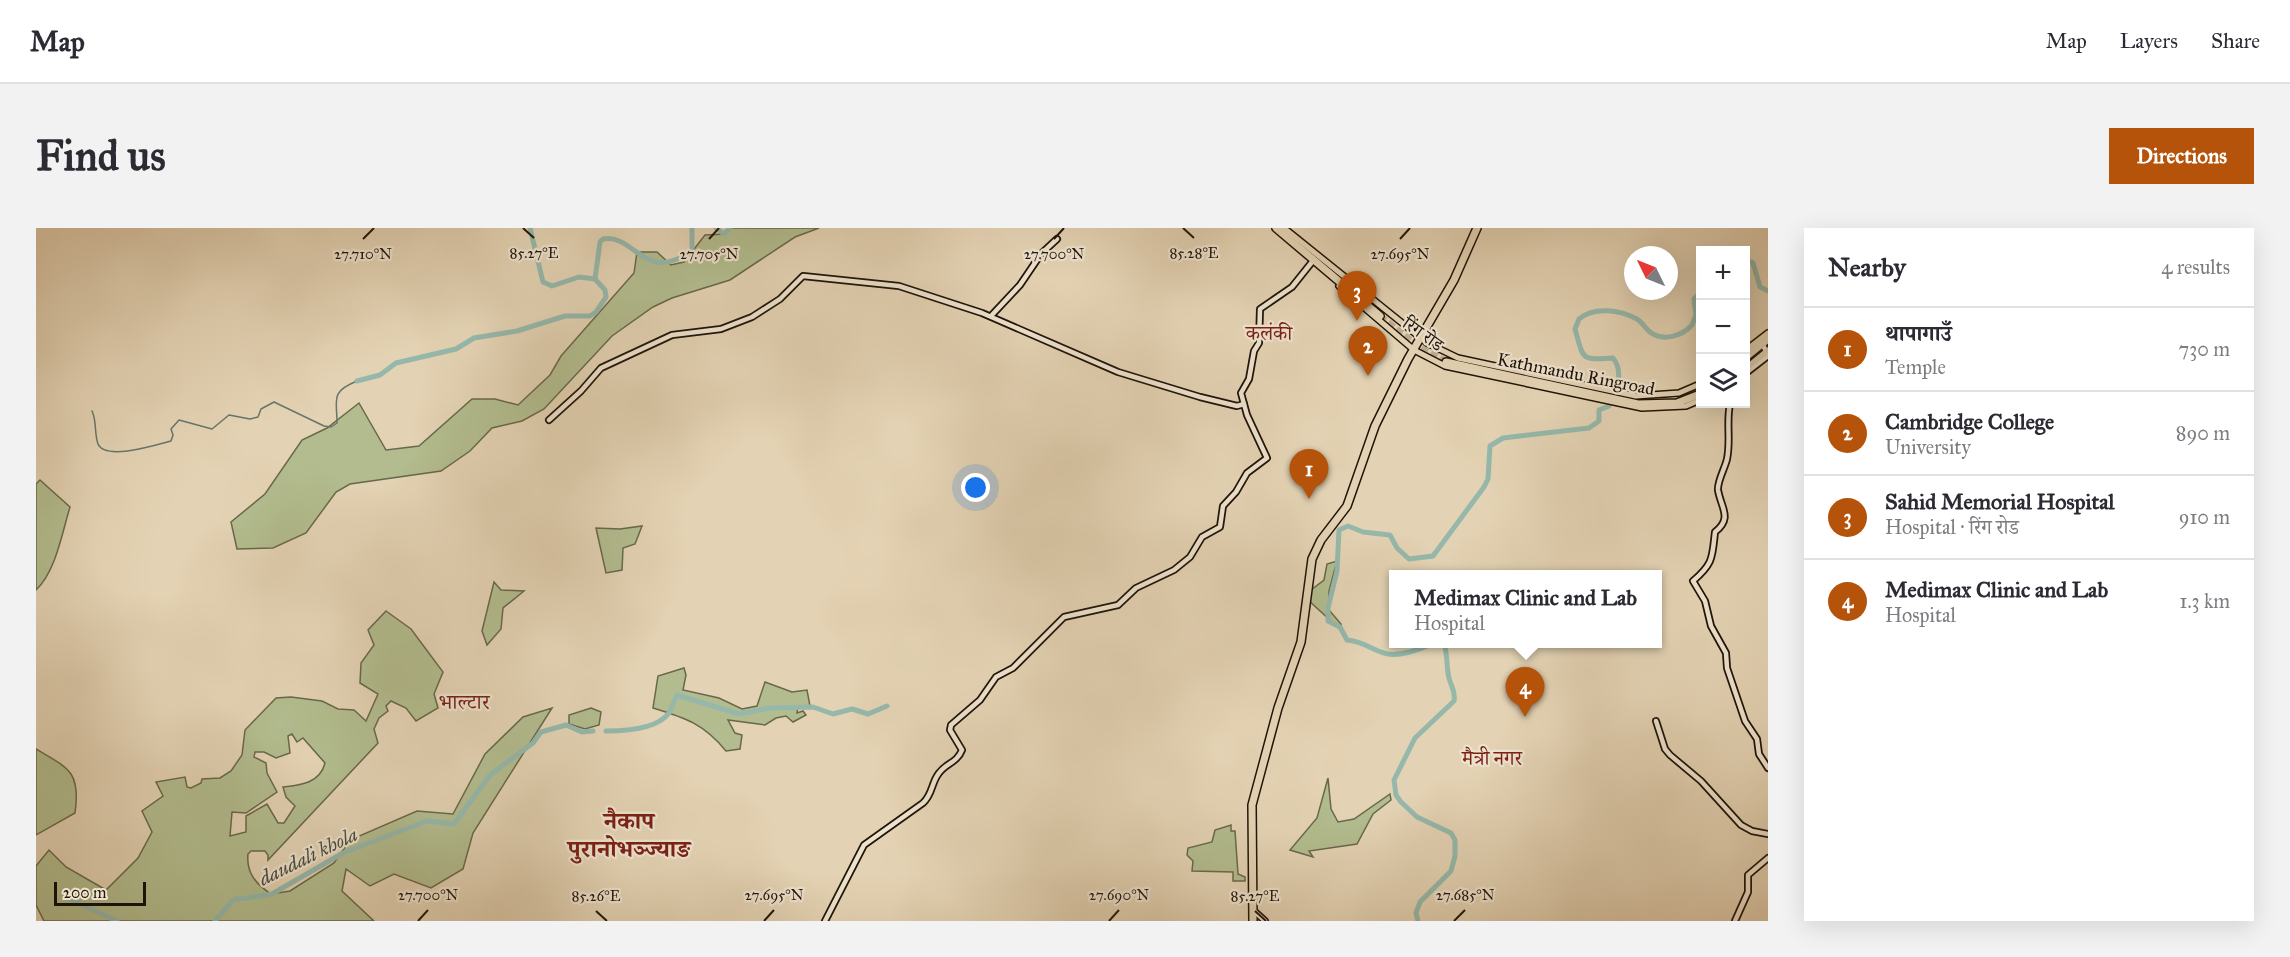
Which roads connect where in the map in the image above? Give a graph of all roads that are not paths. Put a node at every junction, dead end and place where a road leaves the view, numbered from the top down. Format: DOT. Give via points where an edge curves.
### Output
graph roads {
  1 [pos="1277,228"];
  2 [pos="1284,228"];
  3 [pos="1477,228"];
  4 [pos="1057,239"];
  5 [pos="1312,262"];
  6 [pos="991,316"];
  7 [pos="1768,333"];
  8 [pos="1421,338"];
  9 [pos="1767,346"];
  10 [pos="1750,347"];
  11 [pos="1414,350"];
  12 [pos="1750,357"];
  13 [pos="1447,361"];
  14 [pos="1750,364"];
  15 [pos="1750,370"];
  16 [pos="1696,386"];
  17 [pos="1595,393"];
  18 [pos="1696,395"];
  19 [pos="1627,400"];
  20 [pos="1696,401"];
  21 [pos="1244,405"];
  22 [pos="1729,408"];
  23 [pos="549,420"];
  24 [pos="1656,721"];
  25 [pos="1768,768"];
  26 [pos="1768,834"];
  27 [pos="1768,858"];
  28 [pos="1254,911"];
  29 [pos="825,921"];
  30 [pos="1253,921"];
  31 [pos="1265,921"];
  32 [pos="1736,921"];
  1 -- 2 [label="highway" via="1382,315"];
  1 -- 5 [label="main road, रिंग रोड"];
  2 -- 8 [label="main road"];
  3 -- 8 [label="highway" via="1454,280"];
  4 -- 6 [label="street"];
  5 -- 11 [label="main road, रिंग रोड"];
  5 -- 21 [label="street" via="1292,287 1260,309 1259,343 1241,393"];
  6 -- 21 [label="street" via="1118,372 1200,397"];
  6 -- 23 [label="street" via="898,286 803,276 780,299 752,317 721,329 672,335 601,368"];
  7 -- 10 [label="main road"];
  8 -- 11 [label="highway"];
  8 -- 17 [label="main road" via="1469,362"];
  9 -- 12 [label="highway"];
  9 -- 14 [label="main road"];
  9 -- 15 [label="street" via="1767,356"];
  11 -- 17 [label="main road, रिंग रोड" via="1436,363 1463,371 1587,397"];
  11 -- 28 [label="highway" via="1375,426 1349,501 1312,559 1303,635 1259,778 1251,819"];
  13 -- 17 [label="highway, Kathmandu Ringroad"];
  16 -- 19 [label="main road"];
  17 -- 19 [label="highway, Kathmandu Ringroad"];
  18 -- 19 [label="highway, Kathmandu Ringroad" via="1669,404"];
  19 -- 20 [label="main road" via="1669,409"];
  21 -- 29 [label="street" via="1268,458 1246,473 1223,506 1220,527 1202,537 1190,557 1174,570 1136,588 1118,605 1064,617 1013,668 996,677 980,700 951,725 962,750 959,757 938,774 931,795 923,803 864,845"];
  22 -- 25 [label="street" via="1730,440 1718,488 1724,504 1723,526 1715,532 1711,564 1692,581 1726,653 1744,721 1757,739 1759,754"];
  24 -- 26 [label="street" via="1670,755 1701,781 1741,825"];
  27 -- 32 [label="street" via="1748,875 1748,892"];
  28 -- 30 [label="highway"];
  28 -- 31 [label="street"];
}
